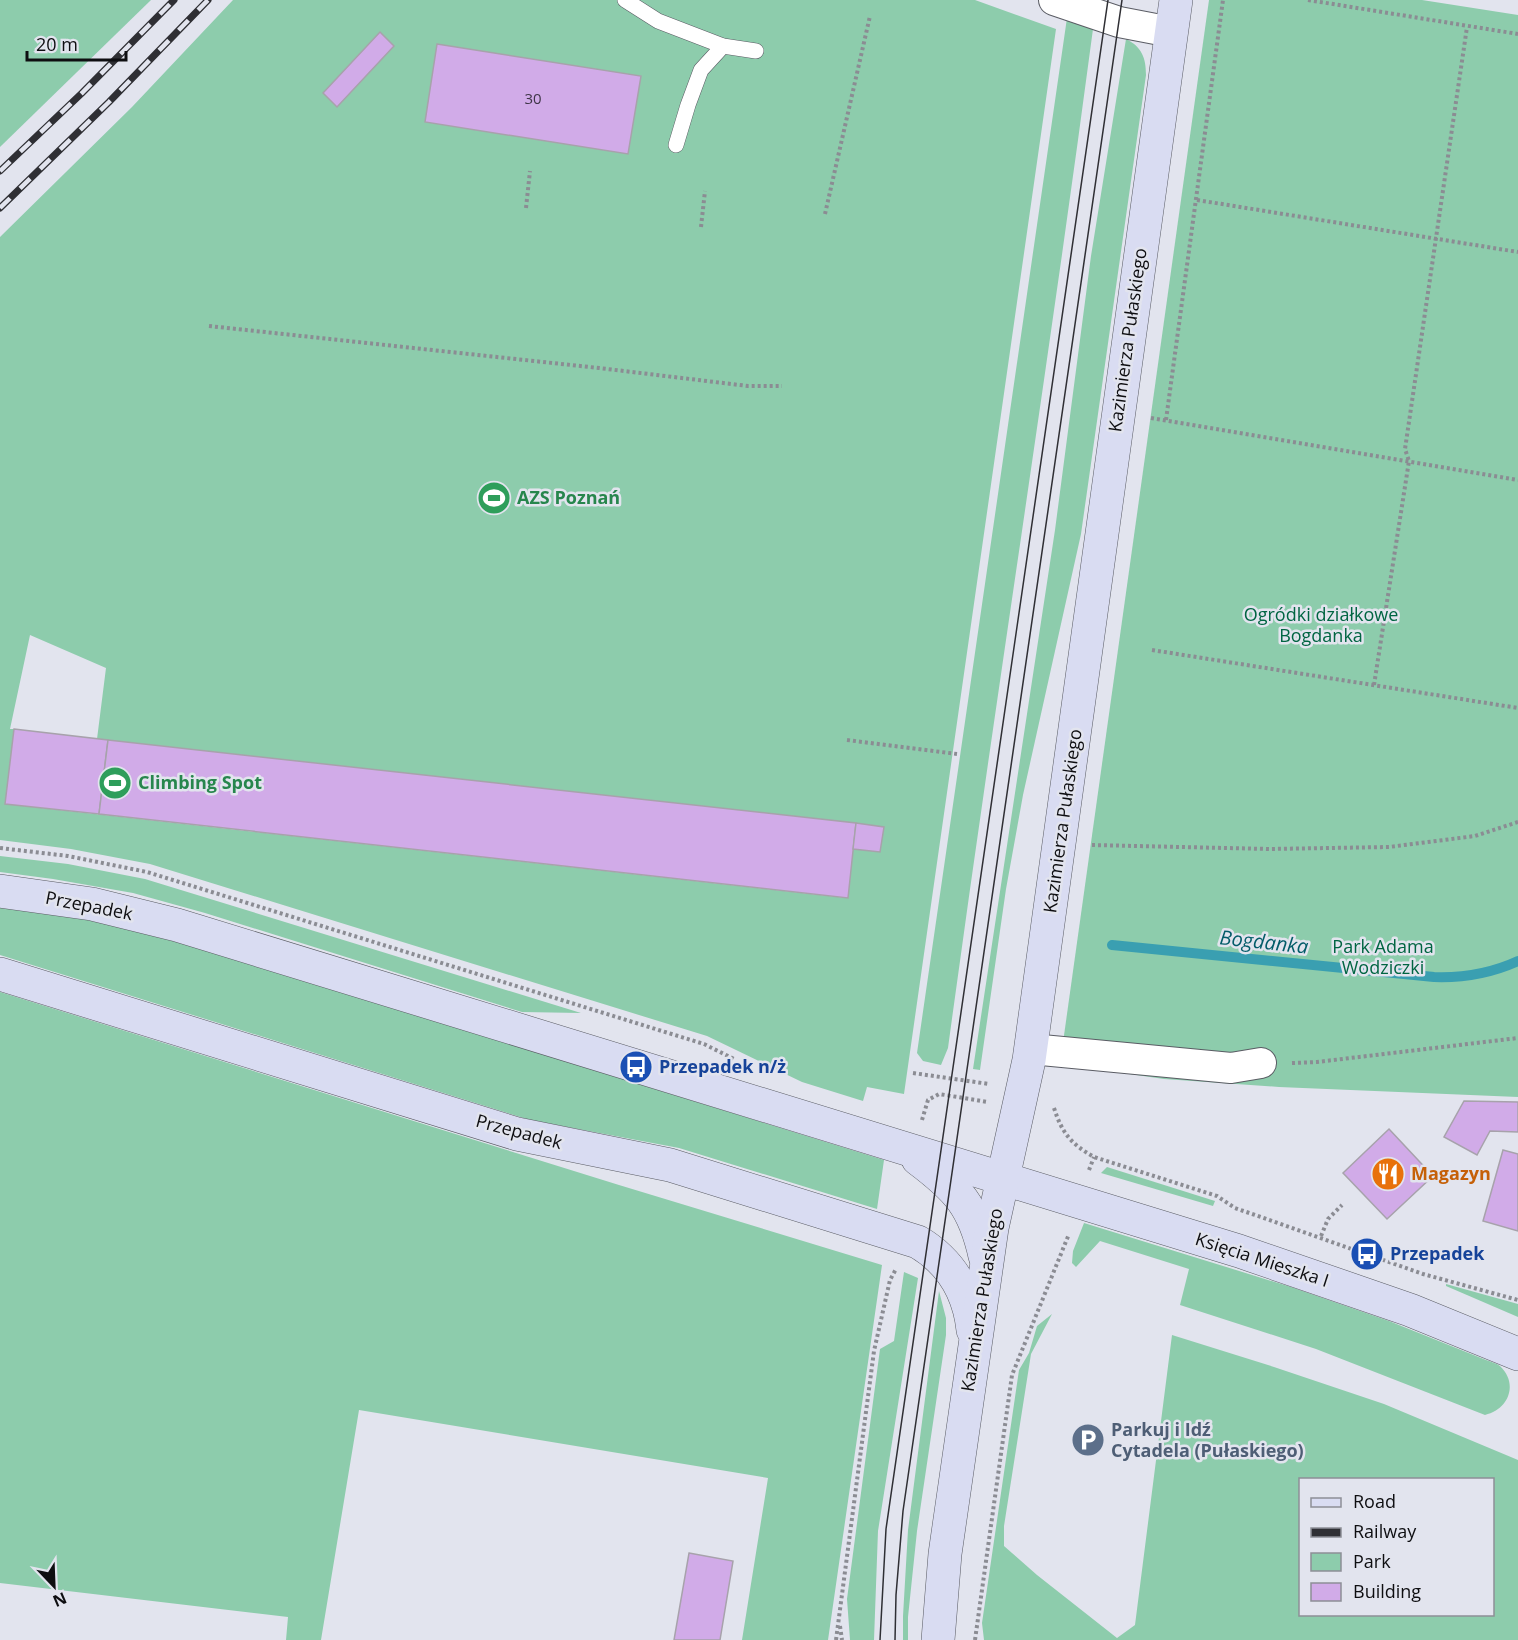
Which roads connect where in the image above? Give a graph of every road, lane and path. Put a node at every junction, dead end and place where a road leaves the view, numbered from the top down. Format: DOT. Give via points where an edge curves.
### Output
graph roads {
  1 [pos="626,0"];
  2 [pos="1054,0"];
  3 [pos="1176,0"];
  4 [pos="1223,0"];
  5 [pos="1308,0"];
  6 [pos="870,16"];
  7 [pos="1467,27"];
  8 [pos="1171,32"];
  9 [pos="1518,34"];
  10 [pos="723,46"];
  11 [pos="756,51"];
  12 [pos="676,145"];
  13 [pos="530,171"];
  14 [pos="705,191"];
  15 [pos="1197,200"];
  16 [pos="526,208"];
  17 [pos="825,213"];
  18 [pos="701,227"];
  19 [pos="1437,240"];
  20 [pos="1518,252"];
  21 [pos="209,326"];
  22 [pos="782,386"];
  23 [pos="1151,417"];
  24 [pos="1166,420"];
  25 [pos="1409,461"];
  26 [pos="1518,480"];
  27 [pos="1152,650"];
  28 [pos="1374,685"];
  29 [pos="1518,708"];
  30 [pos="847,740"];
  31 [pos="957,754"];
  32 [pos="1518,822"];
  33 [pos="1083,844"];
  34 [pos="0,848"];
  35 [pos="0,891"];
  36 [pos="0,974"];
  37 [pos="1518,1038"];
  38 [pos="1031,1049"];
  39 [pos="1261,1063"];
  40 [pos="744,1064"];
  41 [pos="913,1073"];
  42 [pos="1021,1098"];
  43 [pos="908,1149"];
  44 [pos="1094,1156"];
  45 [pos="1002,1179"];
  46 [pos="1079,1202"];
  47 [pos="1342,1204"];
  48 [pos="901,1235"];
  49 [pos="1321,1236"];
  50 [pos="987,1264"];
  51 [pos="1518,1300"];
  52 [pos="974,1349"];
  53 [pos="1518,1354"];
  54 [pos="839,1622"];
  55 [pos="836,1640"];
  56 [pos="843,1640"];
  57 [pos="938,1640"];
  58 [pos="975,1640"];
  1 -- 10 [label="lane" via="658,21"];
  2 -- 8 [label="street" via="1119,22"];
  3 -- 8 [label="street, Kazimierza Pułaskiego"];
  4 -- 15 [label="path"];
  5 -- 7 [label="path"];
  6 -- 17 [label="path"];
  7 -- 9 [label="path"];
  7 -- 19 [label="path"];
  8 -- 38 [label="street, Kazimierza Pułaskiego"];
  10 -- 11 [label="lane"];
  10 -- 12 [label="lane" via="701,70"];
  13 -- 16 [label="path"];
  14 -- 18 [label="path"];
  15 -- 19 [label="path"];
  15 -- 24 [label="path"];
  19 -- 20 [label="path"];
  19 -- 25 [label="path" via="1405,449"];
  21 -- 22 [label="path" via="748,386"];
  23 -- 24 [label="path"];
  24 -- 25 [label="path"];
  25 -- 26 [label="path"];
  25 -- 28 [label="path"];
  27 -- 28 [label="path"];
  28 -- 29 [label="path"];
  30 -- 31 [label="path"];
  32 -- 33 [label="path" via="1474,836 1389,848"];
  34 -- 40 [label="path" via="69,856 147,872 704,1044"];
  35 -- 43 [label="street, Przepadek" via="92,904 177,925"];
  36 -- 48 [label="street, Przepadek" via="517,1134 656,1161"];
  37 -- 39 [label="path" via="1317,1062"];
  38 -- 39 [label="street" via="1231,1068"];
  38 -- 42 [label="street, Kazimierza Pułaskiego"];
  41 -- 42 [label="path"];
  42 -- 43 [label="path" via="939,1094 928,1100"];
  42 -- 44 [label="path" via="1050,1093 1064,1133 1078,1148"];
  42 -- 45 [label="street, Kazimierza Pułaskiego"];
  43 -- 45 [label="street, Przepadek"];
  43 -- 50 [label="street" via="959,1194 974,1220"];
  44 -- 46 [label="path"];
  44 -- 49 [label="path" via="1218,1196 1235,1208"];
  45 -- 46 [label="street, Księcia Mieszka I"];
  45 -- 50 [label="street, Kazimierza Pułaskiego"];
  46 -- 53 [label="street, Księcia Mieszka I" via="1317,1277"];
  46 -- 58 [label="path" via="1012,1375"];
  47 -- 49 [label="path" via="1328,1219"];
  48 -- 52 [label="street, Przepadek" via="935,1252 950,1268 968,1304"];
  48 -- 54 [label="path" via="896,1270 890,1280 874,1351"];
  49 -- 51 [label="path" via="1423,1274"];
  50 -- 52 [label="street, Kazimierza Pułaskiego"];
  52 -- 57 [label="street, Kazimierza Pułaskiego" via="945,1554"];
  54 -- 55 [label="path"];
  54 -- 56 [label="path"];
}
